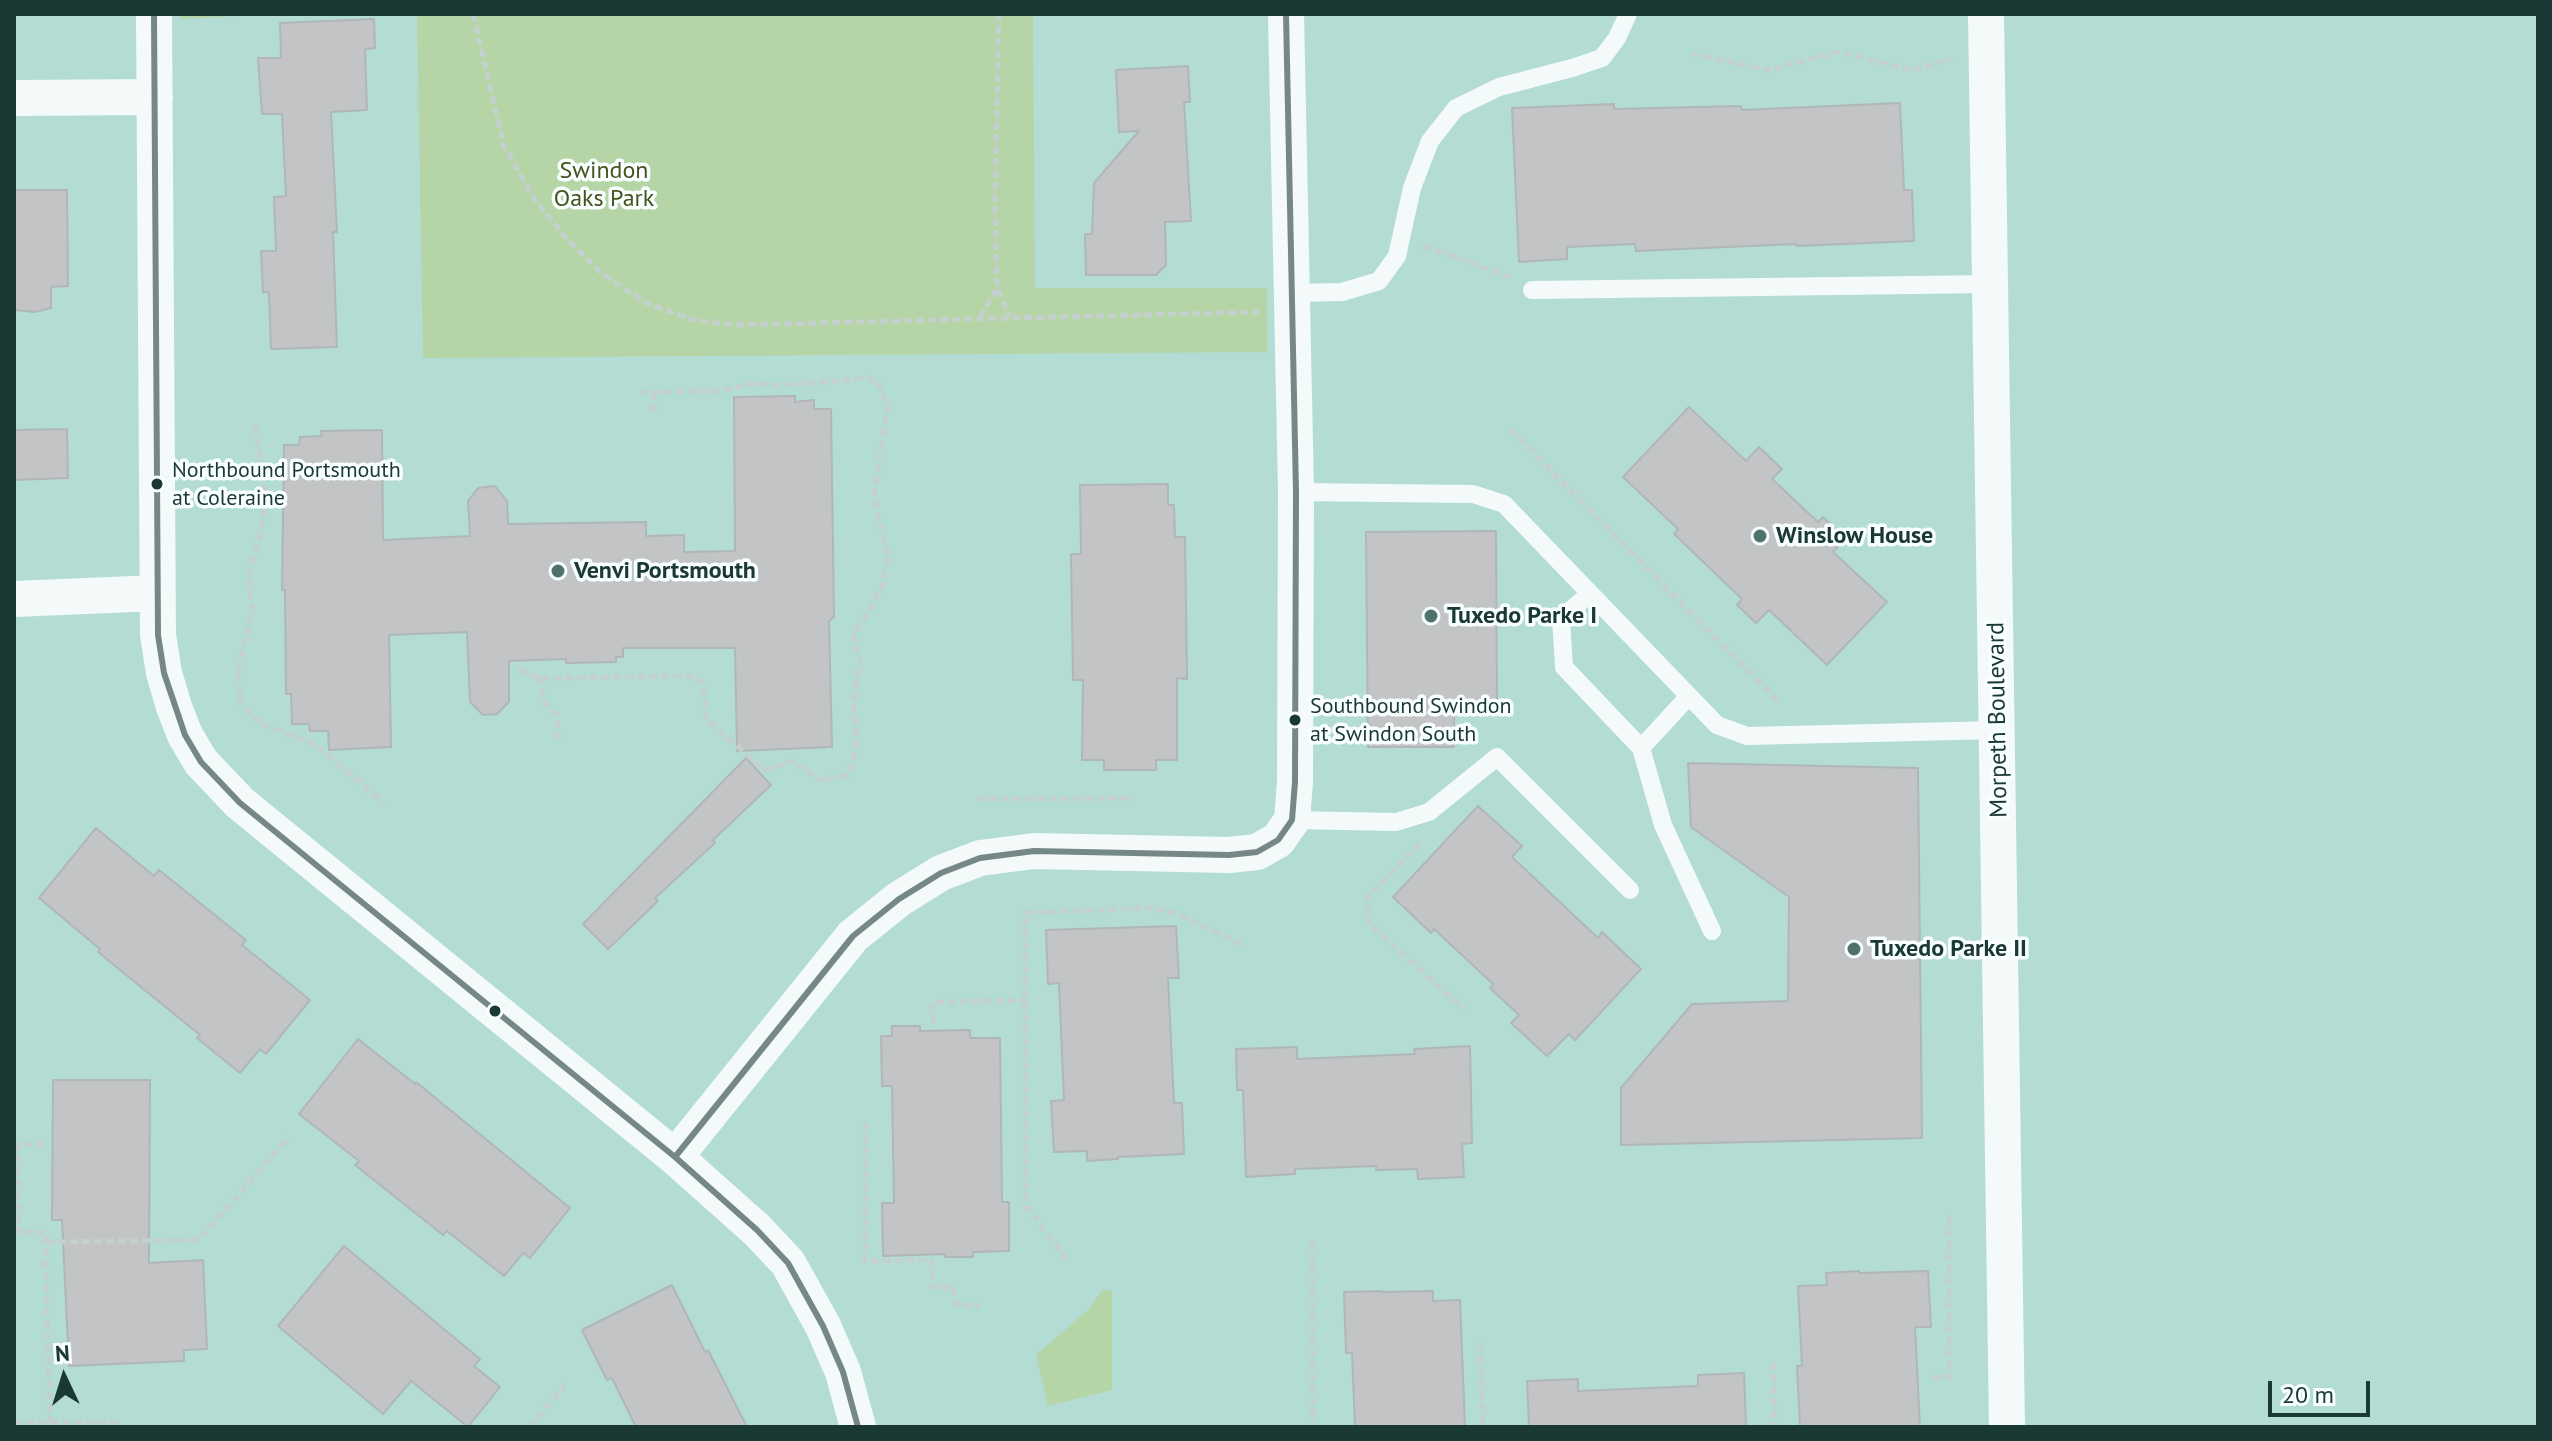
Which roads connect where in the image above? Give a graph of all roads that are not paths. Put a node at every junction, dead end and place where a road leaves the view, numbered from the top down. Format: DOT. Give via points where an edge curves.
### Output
graph roads {
  1 [pos="154,14"];
  2 [pos="1286,14"];
  3 [pos="1628,14"];
  4 [pos="1987,31"];
  5 [pos="155,97"];
  6 [pos="14,98"];
  7 [pos="1991,284"];
  8 [pos="1532,290"];
  9 [pos="1292,302"];
  10 [pos="1296,492"];
  11 [pos="157,593"];
  12 [pos="1590,594"];
  13 [pos="14,599"];
  14 [pos="1689,696"];
  15 [pos="1998,730"];
  16 [pos="1641,748"];
  17 [pos="1292,820"];
  18 [pos="1630,890"];
  19 [pos="1712,931"];
  20 [pos="675,1157"];
  21 [pos="858,1427"];
  22 [pos="2007,1427"];
  1 -- 5 [label="street"];
  2 -- 9 [label="street"];
  3 -- 9 [label="lane" via="1602,58 1499,87 1456,108 1430,141 1412,188 1397,256 1379,281"];
  4 -- 7 [label="street, Morpeth Boulevard"];
  5 -- 6 [label="street"];
  5 -- 11 [label="street"];
  7 -- 8 [label="lane"];
  7 -- 15 [label="street, Morpeth Boulevard"];
  9 -- 10 [label="street"];
  10 -- 12 [label="lane" via="1473,494 1504,504"];
  10 -- 17 [label="street"];
  11 -- 13 [label="street"];
  11 -- 20 [label="street" via="164,673 179,721 201,762 240,803"];
  12 -- 14 [label="lane"];
  12 -- 16 [label="lane" via="1561,618 1564,667"];
  14 -- 15 [label="lane" via="1717,725 1747,736"];
  14 -- 16 [label="lane"];
  15 -- 22 [label="street, Morpeth Boulevard"];
  16 -- 19 [label="lane" via="1663,825"];
  17 -- 18 [label="lane" via="1396,822 1429,812 1497,757"];
  17 -- 20 [label="street" via="1278,840 1257,852 1034,851 980,858 941,873 853,936"];
  20 -- 21 [label="street" via="788,1263 838,1361"];
}
